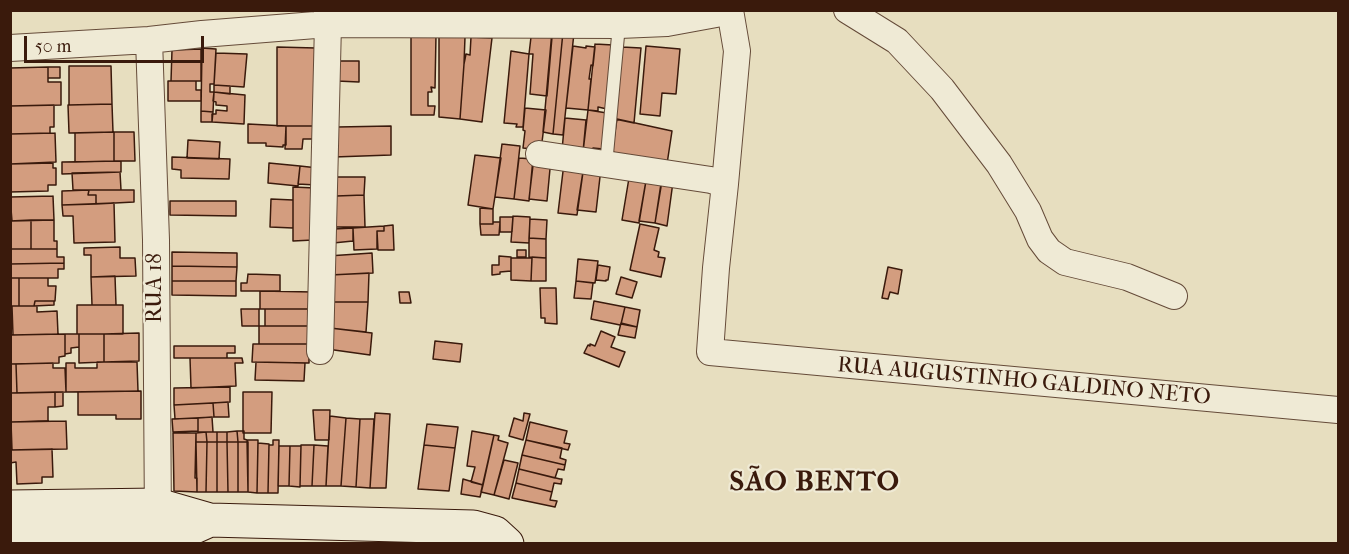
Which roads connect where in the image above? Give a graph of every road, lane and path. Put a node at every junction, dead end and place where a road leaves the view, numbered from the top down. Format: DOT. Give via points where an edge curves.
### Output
graph roads {
  1 [pos="719,10"];
  2 [pos="730,10"];
  3 [pos="847,10"];
  4 [pos="327,17"];
  5 [pos="202,22"];
  6 [pos="619,25"];
  7 [pos="149,40"];
  8 [pos="10,48"];
  9 [pos="539,154"];
  10 [pos="606,165"];
  11 [pos="725,184"];
  12 [pos="1174,296"];
  13 [pos="320,351"];
  14 [pos="1338,410"];
  15 [pos="10,507"];
  16 [pos="158,520"];
  17 [pos="10,539"];
  18 [pos="507,543"];
  1 -- 6 [label="street" via="716,14 667,23"];
  2 -- 11 [label="street" via="737,51"];
  3 -- 12 [label="street" via="897,41 942,89 999,164 1049,251 1065,262 1127,277"];
  4 -- 5 [label="street"];
  4 -- 6 [label="street"];
  4 -- 13 [label="street"];
  5 -- 7 [label="street"];
  6 -- 10 [label="lane"];
  7 -- 8 [label="street"];
  7 -- 16 [label="street, RUA 18" via="156,240"];
  9 -- 10 [label="street"];
  10 -- 11 [label="street"];
  11 -- 14 [label="street, RUA AUGUSTINHO GALDINO NETO" via="710,352"];
  15 -- 16 [label="street"];
  16 -- 17 [label="street"];
  16 -- 18 [label="street" via="180,533 210,520 473,527 495,533"];
}
